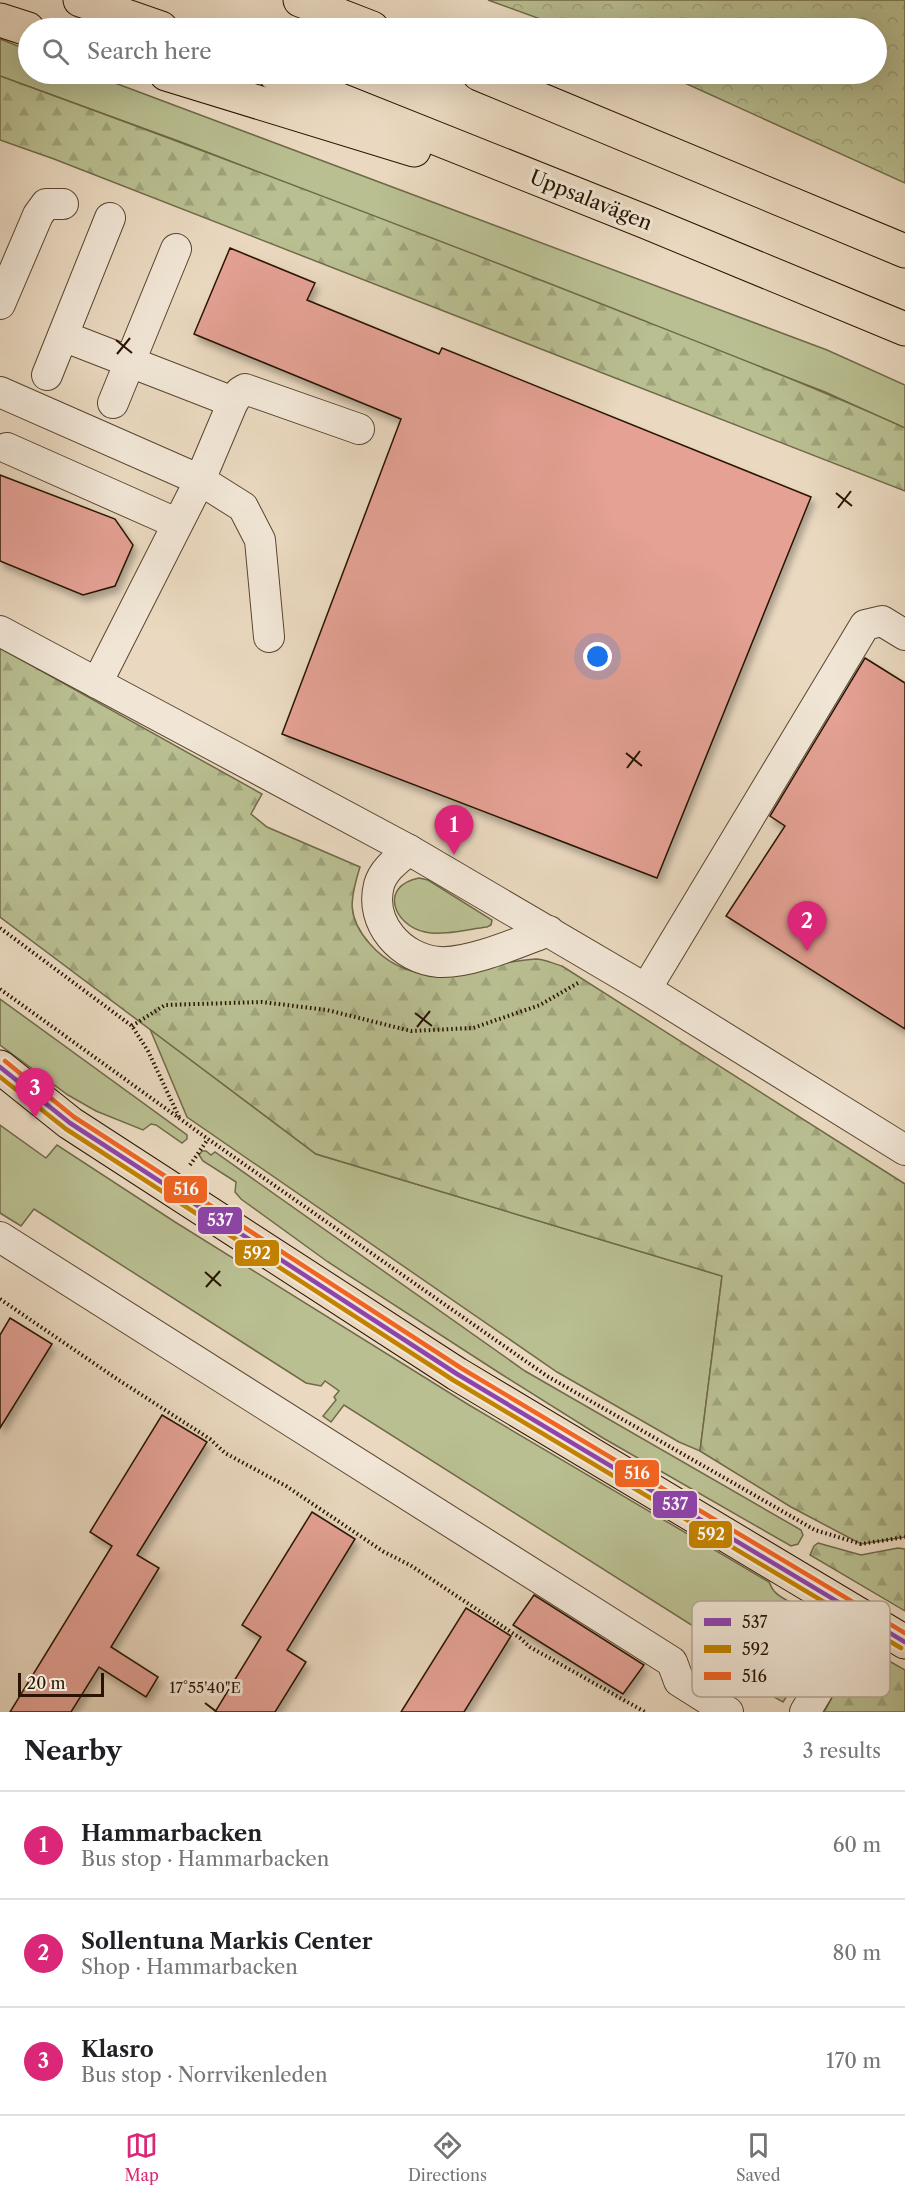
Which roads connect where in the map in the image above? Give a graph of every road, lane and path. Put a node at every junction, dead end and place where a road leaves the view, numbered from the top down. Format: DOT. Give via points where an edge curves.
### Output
graph roads {
  1 [pos="80,0"];
  2 [pos="300,0"];
  3 [pos="132,18"];
  4 [pos="346,18"];
  5 [pos="0,20"];
  6 [pos="18,26"];
  7 [pos="198,84"];
  8 [pos="300,84"];
  9 [pos="503,84"];
  10 [pos="63,204"];
  11 [pos="110,218"];
  12 [pos="646,222"];
  13 [pos="176,249"];
  14 [pos="905,251"];
  15 [pos="0,304"];
  16 [pos="905,329"];
  17 [pos="63,336"];
  18 [pos="129,362"];
  19 [pos="47,375"];
  20 [pos="0,392"];
  21 [pos="233,402"];
  22 [pos="113,403"];
  23 [pos="359,429"];
  24 [pos="7,448"];
  25 [pos="200,480"];
  26 [pos="176,524"];
  27 [pos="0,631"];
  28 [pos="905,635"];
  29 [pos="269,637"];
  30 [pos="97,683"];
  31 [pos="408,850"];
  32 [pos="0,928"];
  33 [pos="549,931"];
  34 [pos="605,965"];
  35 [pos="0,988"];
  36 [pos="646,989"];
  37 [pos="132,1026"];
  38 [pos="0,1067"];
  39 [pos="180,1119"];
  40 [pos="208,1139"];
  41 [pos="905,1150"];
  42 [pos="190,1165"];
  43 [pos="0,1237"];
  44 [pos="0,1299"];
  45 [pos="905,1537"];
  46 [pos="835,1601"];
  47 [pos="890,1633"];
  48 [pos="905,1642"];
  49 [pos="692,1689"];
  50 [pos="704,1697"];
  51 [pos="813,1697"];
  52 [pos="645,1712"];
  53 [pos="728,1712"];
  54 [pos="804,1712"];
  1 -- 3 [label="main road"];
  2 -- 4 [label="main road"];
  5 -- 6 [label="main road"];
  7 -- 12 [label="main road"];
  8 -- 12 [label="main road, Uppsalavägen"];
  9 -- 14 [label="main road"];
  10 -- 15 [label="street" via="46,204 38,215"];
  11 -- 17 [label="street"];
  12 -- 16 [label="main road, Uppsalavägen"];
  13 -- 18 [label="street"];
  17 -- 18 [label="street"];
  17 -- 19 [label="street"];
  18 -- 21 [label="street"];
  18 -- 22 [label="street"];
  20 -- 25 [label="street"];
  21 -- 23 [label="street" via="245,389"];
  21 -- 25 [label="street"];
  24 -- 26 [label="street"];
  25 -- 26 [label="street"];
  25 -- 29 [label="street" via="243,507 260,540"];
  26 -- 30 [label="street"];
  27 -- 30 [label="street"];
  28 -- 36 [label="street" via="882,621 865,626"];
  30 -- 31 [label="street"];
  31 -- 33 [label="street"];
  31 -- 33 [label="street" via="392,864 380,884 377,906 384,927 403,950 439,962 466,959"];
  32 -- 37 [label="path"];
  33 -- 34 [label="street"];
  34 -- 36 [label="street"];
  34 -- 37 [label="path" via="540,1005 473,1028 411,1031 327,1010 262,1002 165,1005"];
  35 -- 39 [label="path"];
  36 -- 41 [label="street"];
  37 -- 39 [label="path"];
  38 -- 46 [label="main road" via="70,1123 457,1374"];
  39 -- 40 [label="path"];
  40 -- 42 [label="path"];
  40 -- 45 [label="path" via="547,1376 815,1530 861,1544"];
  43 -- 49 [label="street" via="672,1662 679,1681"];
  44 -- 52 [label="path" via="210,1439 225,1453 286,1486 530,1647"];
  47 -- 48 [label="main road"];
  50 -- 53 [label="street"];
  51 -- 54 [label="street"];
}
